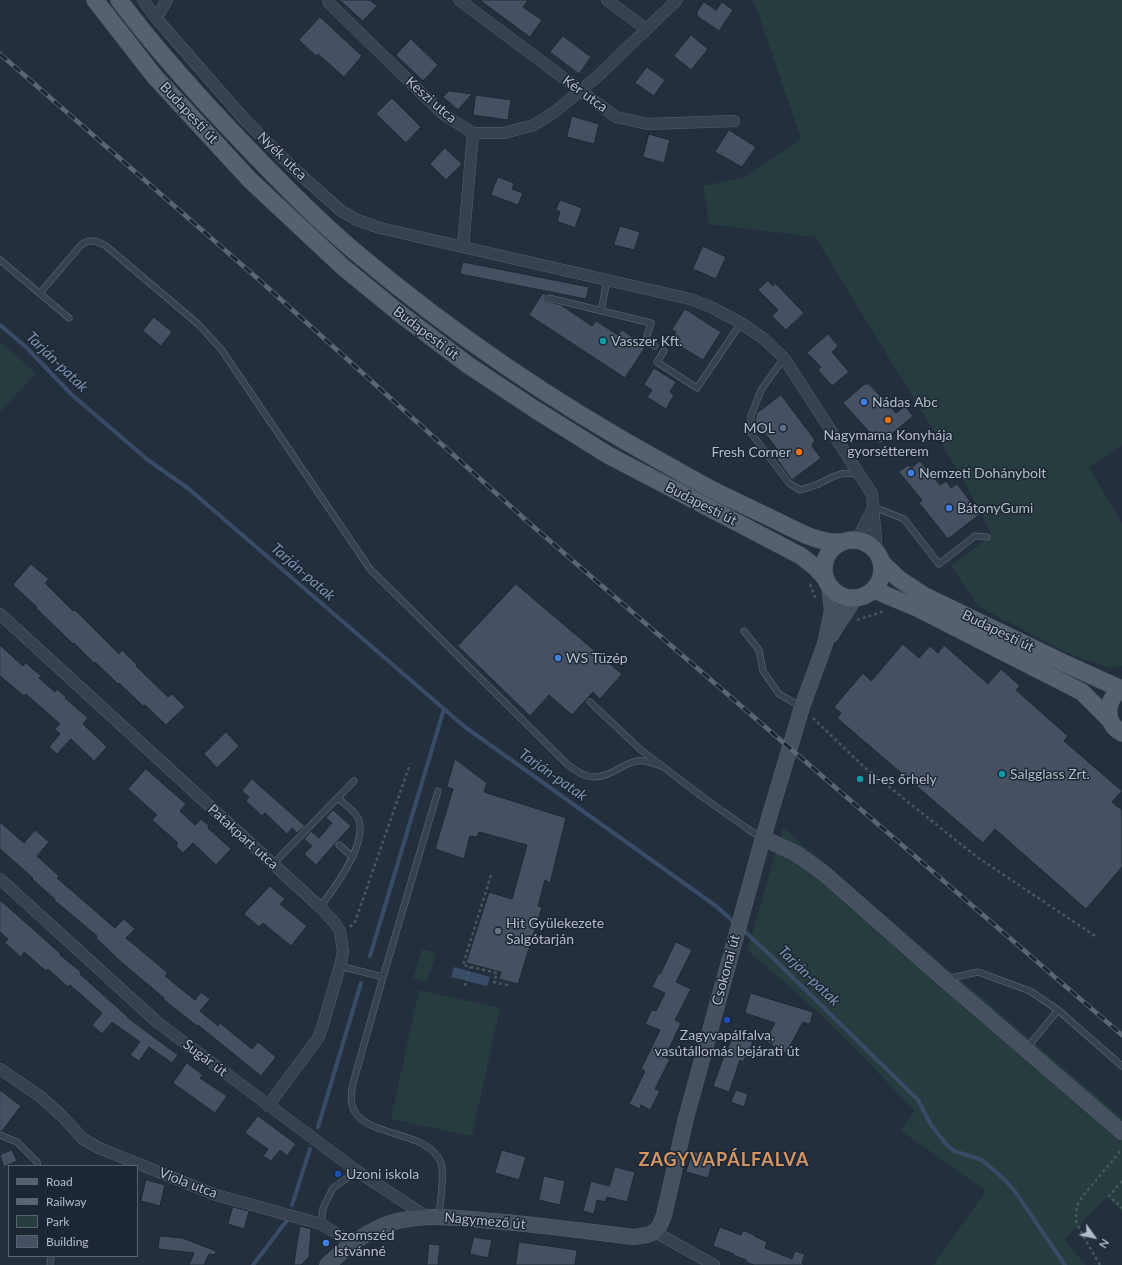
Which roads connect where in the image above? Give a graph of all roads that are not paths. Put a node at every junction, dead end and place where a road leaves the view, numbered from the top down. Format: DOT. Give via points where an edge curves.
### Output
graph roads {
  1 [pos="95,0"];
  2 [pos="119,0"];
  3 [pos="143,0"];
  4 [pos="167,0"];
  5 [pos="328,0"];
  6 [pos="459,0"];
  7 [pos="607,0"];
  8 [pos="677,0"];
  9 [pos="156,18"];
  10 [pos="646,29"];
  11 [pos="581,92"];
  12 [pos="734,121"];
  13 [pos="473,133"];
  14 [pos="463,247"];
  15 [pos="0,260"];
  16 [pos="607,280"];
  17 [pos="40,293"];
  18 [pos="549,298"];
  19 [pos="601,311"];
  20 [pos="69,318"];
  21 [pos="741,323"];
  22 [pos="655,346"];
  23 [pos="664,351"];
  24 [pos="784,358"];
  25 [pos="859,476"];
  26 [pos="874,507"];
  27 [pos="987,537"];
  28 [pos="848,541"];
  29 [pos="879,557"];
  30 [pos="828,582"];
  31 [pos="874,590"];
  32 [pos="855,598"];
  33 [pos="0,614"];
  34 [pos="838,614"];
  35 [pos="744,631"];
  36 [pos="1122,688"];
  37 [pos="590,702"];
  38 [pos="802,707"];
  39 [pos="1110,719"];
  40 [pos="1122,733"];
  41 [pos="661,766"];
  42 [pos="354,781"];
  43 [pos="438,792"];
  44 [pos="338,798"];
  45 [pos="763,838"];
  46 [pos="339,846"];
  47 [pos="353,857"];
  48 [pos="273,864"];
  49 [pos="0,879"];
  50 [pos="320,907"];
  51 [pos="340,966"];
  52 [pos="383,976"];
  53 [pos="944,979"];
  54 [pos="1058,1010"];
  55 [pos="1026,1048"];
  56 [pos="1122,1066"];
  57 [pos="0,1069"];
  58 [pos="268,1106"];
  59 [pos="1122,1132"];
  60 [pos="0,1135"];
  61 [pos="38,1165"];
  62 [pos="357,1171"];
  63 [pos="433,1217"];
  64 [pos="321,1224"];
  65 [pos="655,1232"];
  66 [pos="352,1243"];
  67 [pos="327,1265"];
  68 [pos="714,1265"];
  1 -- 30 [label="main road, Budapesti út" via="155,77 250,180 343,267 398,312 468,365 536,410 608,455 801,556"];
  2 -- 28 [label="main road, Budapesti út" via="201,99 282,184 357,254 475,345 583,417 713,490 806,536 833,543"];
  3 -- 9 [label="street, Nyék utca"];
  4 -- 9 [label="street"];
  5 -- 13 [label="street, Keszi utca" via="443,114"];
  6 -- 11 [label="street, Kér utca"];
  7 -- 10 [label="street"];
  8 -- 10 [label="street"];
  9 -- 14 [label="street, Nyék utca" via="245,120 340,210 357,220 380,228"];
  10 -- 11 [label="street"];
  11 -- 12 [label="street, Kér utca" via="616,117 648,124"];
  11 -- 13 [label="street" via="534,125 504,133"];
  13 -- 14 [label="street"];
  14 -- 16 [label="street"];
  15 -- 17 [label="lane"];
  16 -- 19 [label="lane"];
  16 -- 21 [label="street" via="690,299"];
  17 -- 20 [label="lane"];
  17 -- 41 [label="lane" via="86,241 97,241 106,246 210,335 370,569 568,765 583,775 596,778 638,760"];
  18 -- 19 [label="lane"];
  19 -- 22 [label="lane" via="651,323 646,339"];
  21 -- 23 [label="lane" via="697,388 657,362"];
  21 -- 24 [label="street" via="764,338"];
  24 -- 25 [label="street"];
  24 -- 25 [label="lane" via="761,390 751,416 752,433 789,483 800,490 815,486 838,474 851,472"];
  25 -- 26 [label="street" via="872,494"];
  26 -- 27 [label="lane" via="904,520 939,564 975,536"];
  26 -- 28 [label="street" via="860,534"];
  26 -- 29 [label="street"];
  28 -- 29 [label="main road" via="867,543"];
  28 -- 30 [label="main road" via="832,550 826,561 825,573"];
  29 -- 31 [label="main road" via="882,568 880,580"];
  29 -- 36 [label="main road, Budapesti út" via="899,578 925,596"];
  30 -- 32 [label="main road" via="840,595"];
  30 -- 34 [label="main road"];
  31 -- 32 [label="main road" via="865,596"];
  31 -- 39 [label="main road, Budapesti út" via="917,608 1082,692"];
  32 -- 34 [label="main road, Csokonai út"];
  33 -- 48 [label="street, Patakpart utca"];
  34 -- 38 [label="main road, Csokonai út"];
  35 -- 38 [label="lane" via="759,650 763,671 779,694"];
  36 -- 39 [label="main road" via="1113,696 1108,707"];
  37 -- 41 [label="lane"];
  38 -- 45 [label="main road, Csokonai út"];
  39 -- 40 [label="main road, Budapesti út" via="1113,726"];
  41 -- 45 [label="lane"];
  42 -- 44 [label="lane"];
  43 -- 52 [label="lane"];
  44 -- 47 [label="lane" via="358,818 359,836"];
  44 -- 48 [label="lane"];
  45 -- 53 [label="main road" via="797,854 825,874"];
  45 -- 65 [label="main road, Csokonai út" via="686,1118 664,1215"];
  46 -- 47 [label="lane"];
  47 -- 50 [label="lane"];
  48 -- 50 [label="street, Patakpart utca"];
  49 -- 58 [label="street, Sugár út" via="157,1022"];
  50 -- 51 [label="street, Patakpart utca" via="334,922 341,937 343,952"];
  51 -- 52 [label="lane"];
  51 -- 58 [label="street, Patakpart utca" via="318,1038"];
  52 -- 63 [label="lane" via="352,1087 352,1106 366,1123 420,1142 436,1155 443,1172"];
  53 -- 54 [label="lane" via="978,972 1030,991"];
  53 -- 55 [label="main road"];
  54 -- 55 [label="lane"];
  54 -- 56 [label="lane"];
  55 -- 59 [label="main road"];
  57 -- 64 [label="street, Viola utca" via="41,1097 82,1139 99,1148 216,1195"];
  58 -- 62 [label="street, Sugár út"];
  60 -- 61 [label="lane" via="17,1142"];
  62 -- 63 [label="street, Sugár út"];
  62 -- 64 [label="lane" via="333,1188 322,1208"];
  63 -- 65 [label="main road, Nagymező út" via="527,1224 633,1237"];
  63 -- 66 [label="main road, Nagymező út" via="412,1218 390,1224"];
  64 -- 66 [label="street, Viola utca"];
  65 -- 68 [label="street"];
  66 -- 67 [label="main road, Nagymező út"];
}
